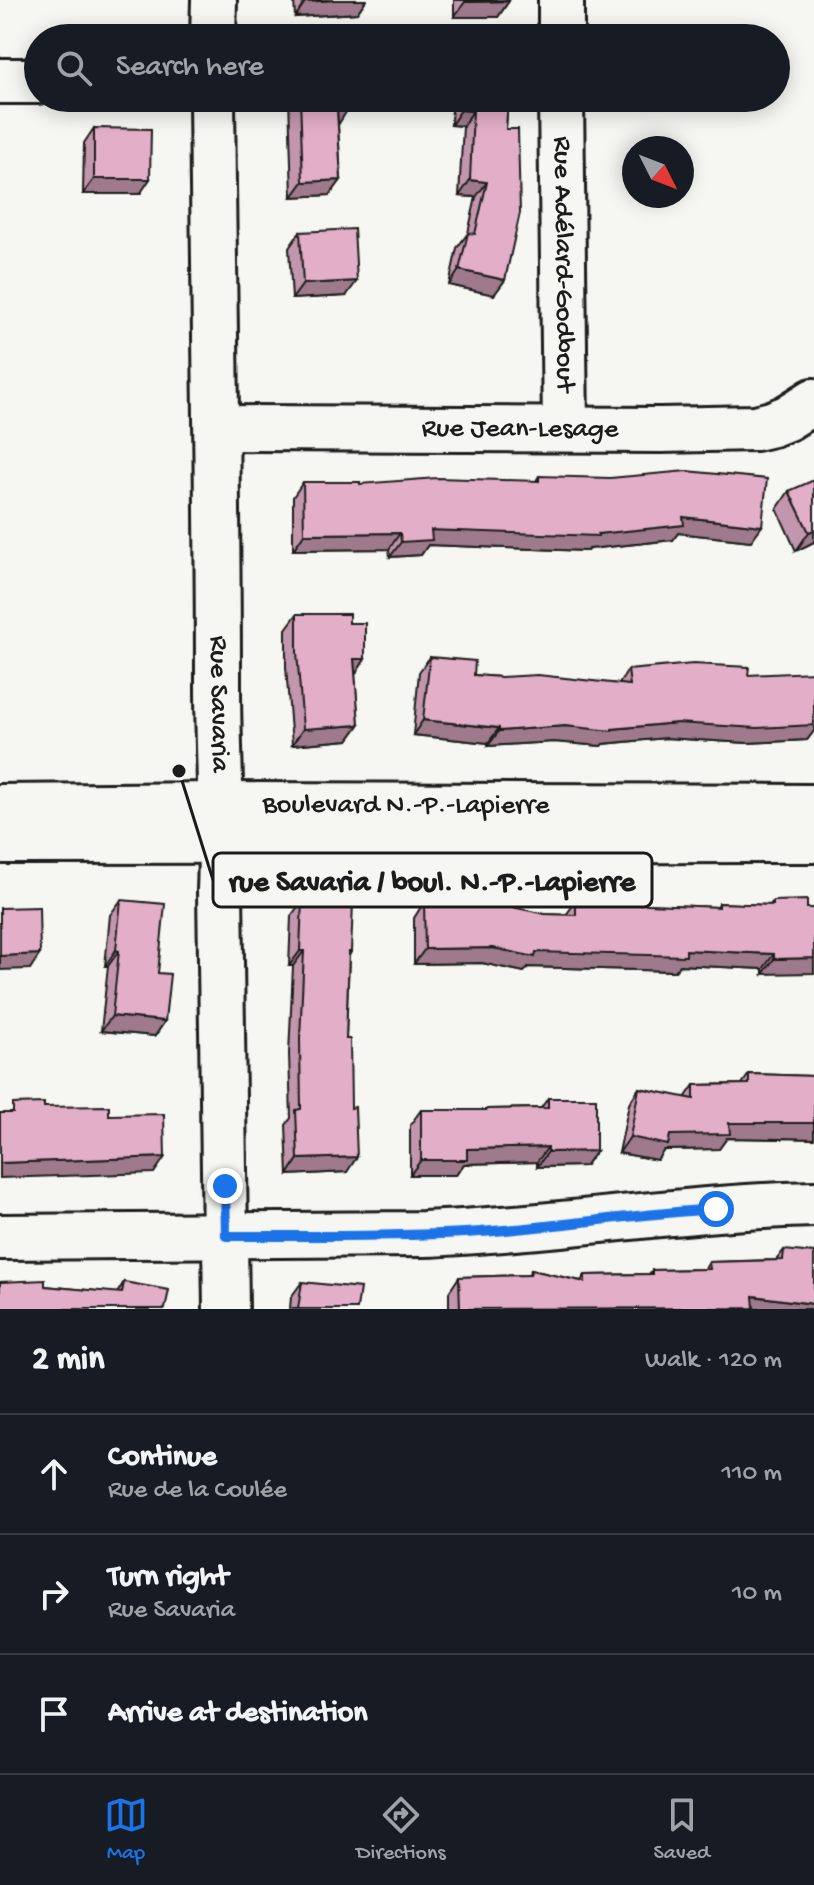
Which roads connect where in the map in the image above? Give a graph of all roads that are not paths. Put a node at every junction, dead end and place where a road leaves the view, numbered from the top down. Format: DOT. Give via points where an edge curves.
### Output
graph roads {
  1 [pos="214,0"];
  2 [pos="561,0"];
  3 [pos="213,24"];
  4 [pos="561,24"];
  5 [pos="0,81"];
  6 [pos="24,81"];
  7 [pos="212,112"];
  8 [pos="561,112"];
  9 [pos="814,401"];
  10 [pos="218,428"];
  11 [pos="565,429"];
  12 [pos="0,807"];
  13 [pos="814,807"];
  14 [pos="221,822"];
  15 [pos="814,840"];
  16 [pos="0,841"];
  17 [pos="814,1204"];
  18 [pos="226,1236"];
  19 [pos="0,1237"];
  20 [pos="226,1309"];
  1 -- 3 [label="street"];
  2 -- 4 [label="street"];
  5 -- 6 [label="street"];
  7 -- 10 [label="street, Rue Savaria"];
  8 -- 11 [label="street, Rue Adélard-Godbout"];
  9 -- 11 [label="street, Rue Jean-Lesage" via="787,418 755,428"];
  10 -- 11 [label="street, Rue Jean-Lesage"];
  10 -- 14 [label="street, Rue Savaria"];
  12 -- 14 [label="street, Boulevard N.-P.-Lapierre"];
  13 -- 14 [label="street, Boulevard N.-P.-Lapierre"];
  14 -- 15 [label="street, Boulevard N.-P.-Lapierre"];
  14 -- 16 [label="street, Boulevard N.-P.-Lapierre"];
  14 -- 18 [label="street, Rue Savaria"];
  17 -- 18 [label="street" via="468,1232"];
  18 -- 19 [label="street"];
  18 -- 20 [label="street, Rue Savaria"];
}
